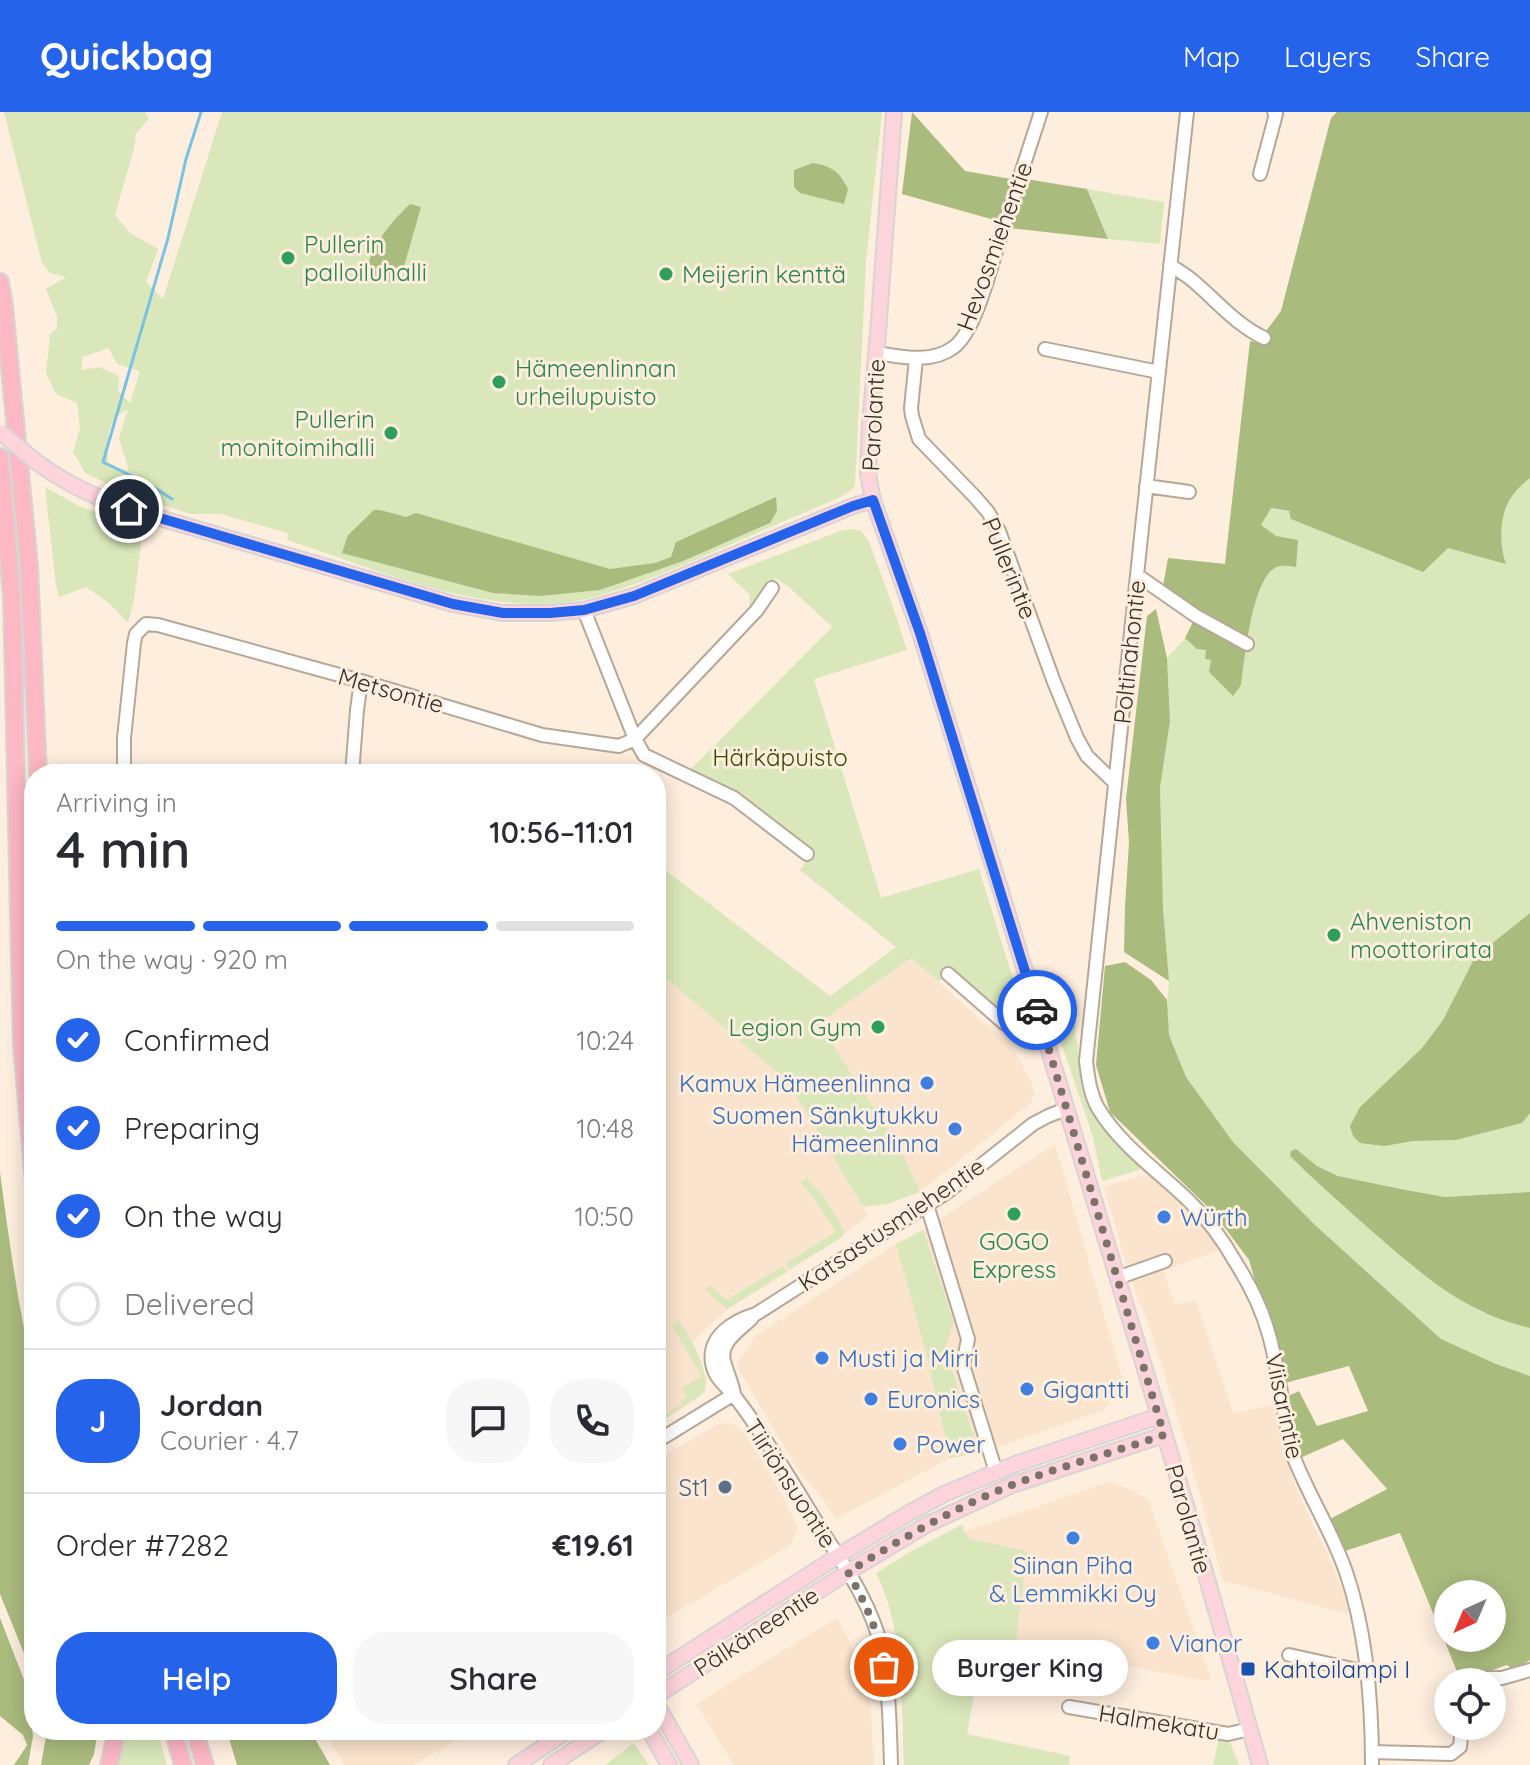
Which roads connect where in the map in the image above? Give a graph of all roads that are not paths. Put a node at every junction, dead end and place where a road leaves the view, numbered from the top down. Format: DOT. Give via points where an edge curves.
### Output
graph roads {
  1 [pos="894,112"];
  2 [pos="1041,112"];
  3 [pos="1187,112"];
  4 [pos="1274,112"];
  5 [pos="1260,174"];
  6 [pos="1170,265"];
  7 [pos="0,282"];
  8 [pos="1264,338"];
  9 [pos="1045,349"];
  10 [pos="877,353"];
  11 [pos="916,359"];
  12 [pos="1159,372"];
  13 [pos="0,432"];
  14 [pos="0,457"];
  15 [pos="1146,486"];
  16 [pos="1189,492"];
  17 [pos="873,500"];
  18 [pos="1137,575"];
  19 [pos="772,588"];
  20 [pos="584,610"];
  21 [pos="1247,644"];
  22 [pos="361,681"];
  23 [pos="635,739"];
  24 [pos="38,764"];
  25 [pos="124,764"];
  26 [pos="353,764"];
  27 [pos="663,764"];
  28 [pos="666,766"];
  29 [pos="1115,783"];
  30 [pos="807,854"];
  31 [pos="948,974"];
  32 [pos="1040,1023"];
  33 [pos="24,1068"];
  34 [pos="1066,1109"];
  35 [pos="1154,1169"];
  36 [pos="927,1205"];
  37 [pos="1165,1261"];
  38 [pos="1117,1278"];
  39 [pos="734,1394"];
  40 [pos="1159,1416"];
  41 [pos="1164,1435"];
  42 [pos="666,1436"];
  43 [pos="996,1472"];
  44 [pos="838,1556"];
  45 [pos="848,1572"];
  46 [pos="1289,1655"];
  47 [pos="666,1667"];
  48 [pos="1530,1670"];
  49 [pos="1366,1672"];
  50 [pos="1506,1677"];
  51 [pos="666,1690"];
  52 [pos="1069,1707"];
  53 [pos="666,1721"];
  54 [pos="1250,1729"];
  55 [pos="115,1740"];
  56 [pos="176,1740"];
  57 [pos="197,1740"];
  58 [pos="554,1740"];
  59 [pos="589,1740"];
  60 [pos="655,1740"];
  61 [pos="1461,1740"];
  62 [pos="1372,1758"];
  63 [pos="109,1765"];
  64 [pos="183,1765"];
  65 [pos="205,1765"];
  66 [pos="516,1765"];
  67 [pos="551,1765"];
  68 [pos="669,1765"];
  69 [pos="691,1765"];
  70 [pos="891,1765"];
  71 [pos="1260,1765"];
  1 -- 10 [label="main road, Parolantie"];
  2 -- 11 [label="street, Hevosmiehentie" via="965,336 945,352"];
  3 -- 6 [label="street, Poltinahontie"];
  4 -- 5 [label="street"];
  6 -- 8 [label="street"];
  6 -- 12 [label="street, Poltinahontie"];
  7 -- 24 [label="highway" via="24,503"];
  9 -- 12 [label="street"];
  10 -- 11 [label="street, Hevosmiehentie"];
  10 -- 17 [label="main road, Parolantie" via="868,474"];
  11 -- 29 [label="street, Pullerintie" via="911,408 919,439 988,512 999,531 1077,738"];
  12 -- 15 [label="street, Poltinahontie"];
  13 -- 20 [label="main road, bridge" via="69,484 129,509 453,604 503,613"];
  14 -- 33 [label="highway" via="12,598"];
  15 -- 16 [label="street"];
  15 -- 18 [label="street, Poltinahontie"];
  17 -- 20 [label="main road" via="634,596"];
  17 -- 32 [label="main road, Parolantie" via="920,633"];
  18 -- 21 [label="street"];
  18 -- 29 [label="street, Poltinahontie"];
  19 -- 23 [label="street"];
  20 -- 23 [label="street"];
  22 -- 23 [label="street, Metsontie" via="542,735 619,746"];
  22 -- 25 [label="street, Metsontie" via="146,624 134,643"];
  22 -- 26 [label="street"];
  23 -- 27 [label="street" via="644,755"];
  28 -- 30 [label="street" via="734,798"];
  29 -- 35 [label="street, Poltinahontie" via="1086,1061 1098,1107"];
  31 -- 32 [label="street" via="1012,1028"];
  32 -- 34 [label="main road, Parolantie"];
  34 -- 36 [label="street, Katsastusmiehentie" via="1033,1124"];
  34 -- 38 [label="main road, Parolantie"];
  35 -- 49 [label="street, Viisarintie" via="1208,1222 1259,1307 1293,1455 1346,1573"];
  36 -- 39 [label="street, Katsastusmiehentie" via="756,1314 734,1335 723,1353"];
  36 -- 43 [label="street" via="968,1339 963,1365"];
  37 -- 38 [label="street"];
  38 -- 40 [label="main road, Parolantie"];
  39 -- 42 [label="street"];
  39 -- 44 [label="street, Tiiriönsuontie"];
  40 -- 41 [label="main road, Parolantie"];
  40 -- 43 [label="main road, Pälkäneentie"];
  41 -- 45 [label="main road, Pälkäneentie" via="984,1497"];
  41 -- 54 [label="main road, Parolantie"];
  43 -- 44 [label="main road, Pälkäneentie" via="944,1494"];
  44 -- 45 [label="street, Tiiriönsuontie"];
  44 -- 47 [label="main road, Pälkäneentie"];
  45 -- 51 [label="main road, Pälkäneentie"];
  45 -- 70 [label="street, Tiiriönsuontie" via="871,1614 882,1650"];
  46 -- 49 [label="street"];
  48 -- 50 [label="street"];
  49 -- 62 [label="street, Viisarintie"];
  52 -- 54 [label="street, Halmekatu" via="1228,1734"];
  53 -- 69 [label="main road"];
  54 -- 71 [label="main road, Parolantie"];
  55 -- 63 [label="highway"];
  56 -- 64 [label="highway"];
  57 -- 65 [label="highway"];
  58 -- 66 [label="main road"];
  59 -- 67 [label="main road"];
  60 -- 68 [label="main road"];
  61 -- 62 [label="street" via="1451,1754"];
}
